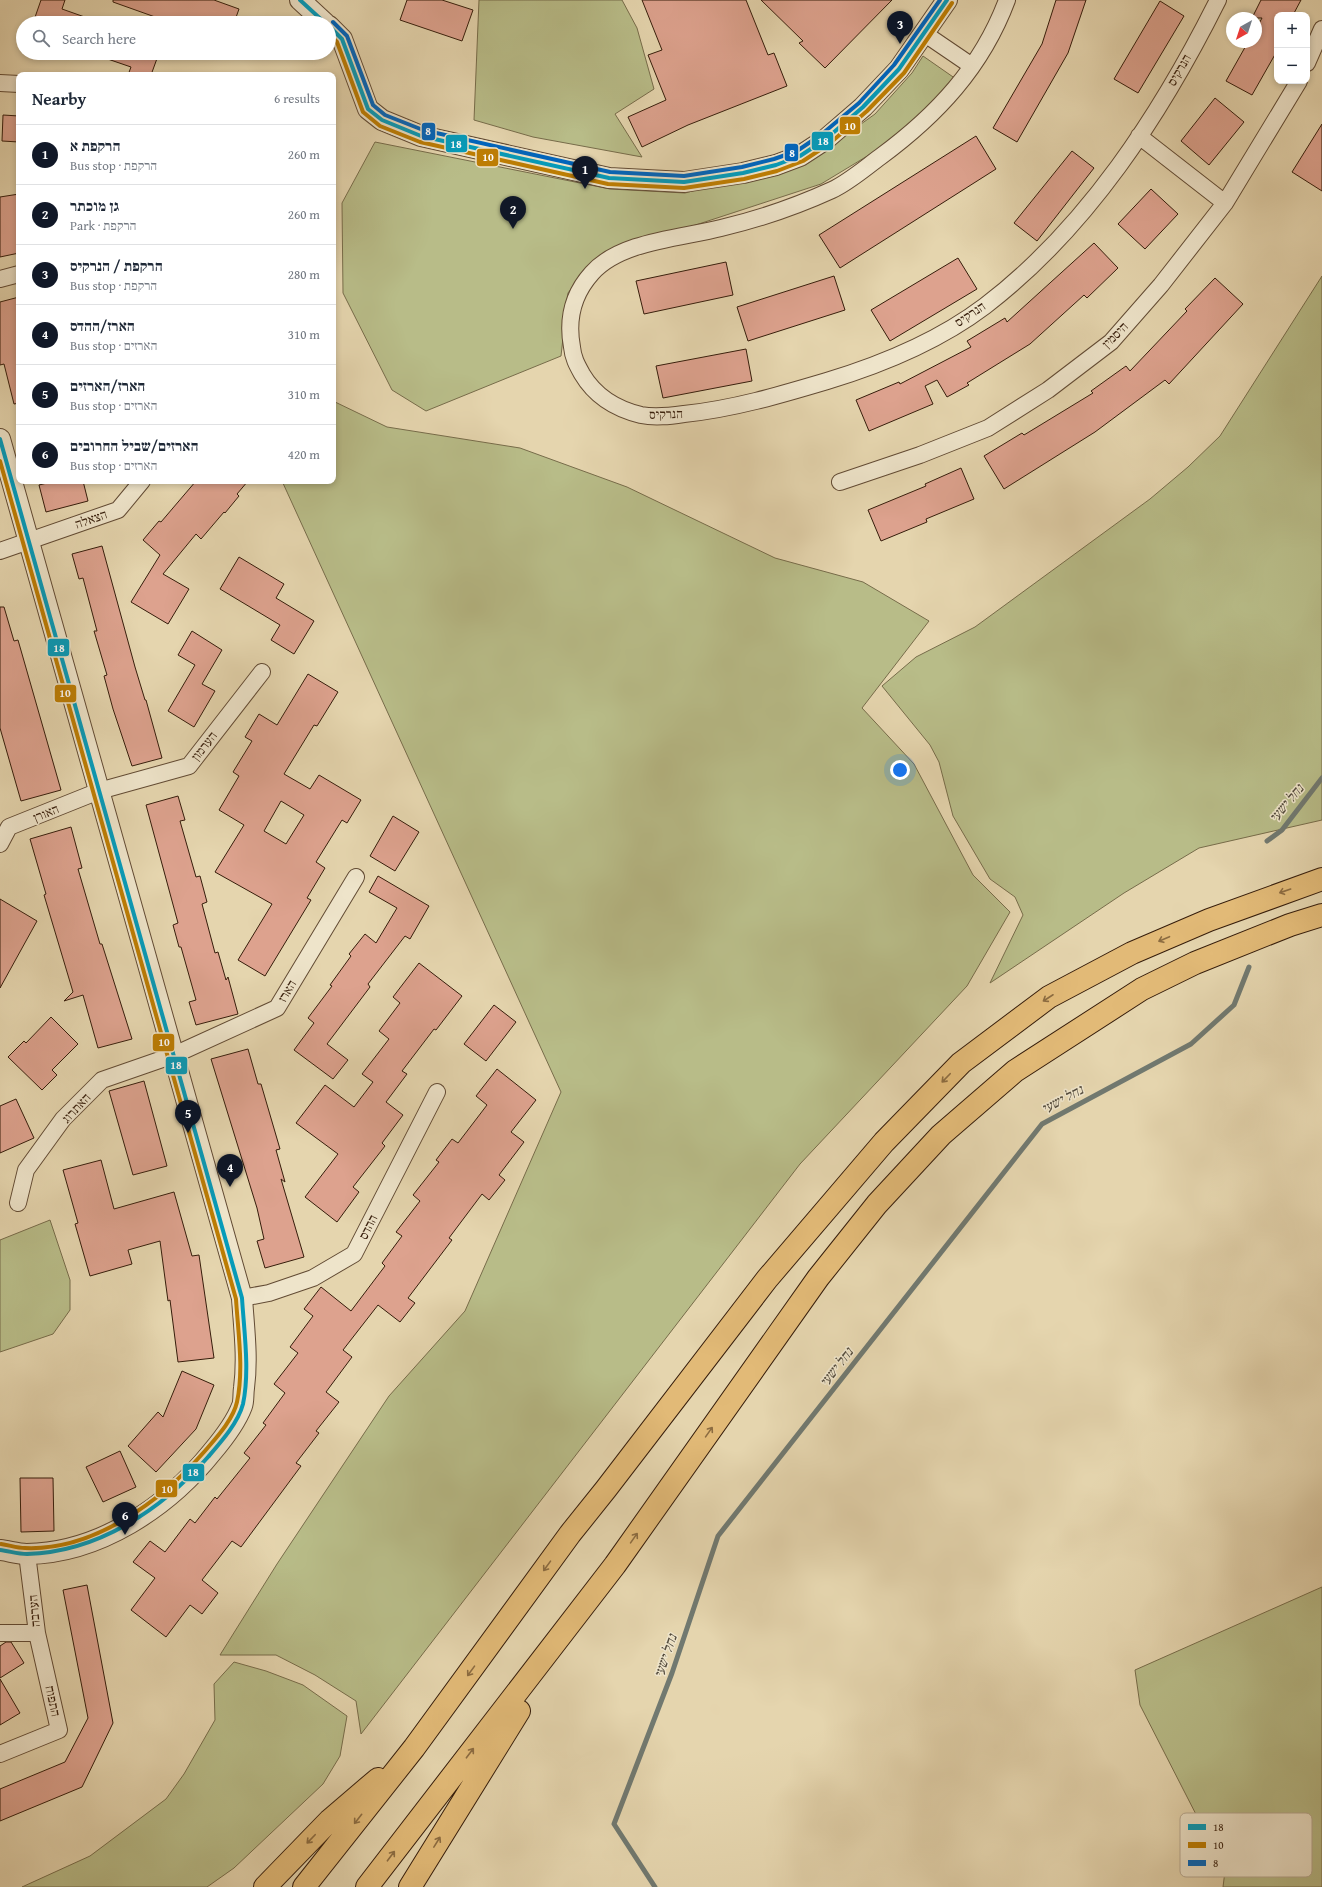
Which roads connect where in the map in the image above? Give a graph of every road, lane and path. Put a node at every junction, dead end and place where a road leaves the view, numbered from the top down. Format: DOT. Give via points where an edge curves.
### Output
graph roads {
  1 [pos="300,0"];
  2 [pos="947,0"];
  3 [pos="1007,0"];
  4 [pos="1218,0"];
  5 [pos="317,16"];
  6 [pos="1322,29"];
  7 [pos="336,33"];
  8 [pos="925,34"];
  9 [pos="1310,56"];
  10 [pos="972,66"];
  11 [pos="0,83"];
  12 [pos="16,84"];
  13 [pos="1297,84"];
  14 [pos="1140,136"];
  15 [pos="1225,203"];
  16 [pos="16,275"];
  17 [pos="0,279"];
  18 [pos="0,439"];
  19 [pos="840,482"];
  20 [pos="140,484"];
  21 [pos="28,541"];
  22 [pos="0,550"];
  23 [pos="262,672"];
  24 [pos="99,791"];
  25 [pos="0,844"];
  26 [pos="356,877"];
  27 [pos="1322,879"];
  28 [pos="1322,915"];
  29 [pos="174,1055"];
  30 [pos="437,1092"];
  31 [pos="18,1203"];
  32 [pos="242,1298"];
  33 [pos="0,1550"];
  34 [pos="27,1554"];
  35 [pos="615,1565"];
  36 [pos="0,1633"];
  37 [pos="37,1633"];
  38 [pos="414,1748"];
  39 [pos="0,1754"];
  40 [pos="265,1887"];
  41 [pos="304,1887"];
  42 [pos="367,1887"];
  43 [pos="410,1887"];
  1 -- 5 [label="street"];
  2 -- 8 [label="street"];
  3 -- 10 [label="street, הנרקיס" via="1001,17"];
  4 -- 14 [label="street, הנרקיס"];
  6 -- 9 [label="street"];
  7 -- 8 [label="street" via="342,39 368,109 382,120 421,136 608,178 684,182 743,173 800,156 826,139 863,107 899,69"];
  8 -- 10 [label="street"];
  10 -- 14 [label="street, הנרקיס" via="956,89 932,114 895,146 834,188 769,214 724,228 628,248 605,261 576,294 571,316 573,358 596,393 617,406 642,415 666,416 708,412 776,396 850,374 897,355 983,308 1014,281 1050,248 1089,206"];
  11 -- 12 [label="street"];
  13 -- 15 [label="street, היסמין"];
  14 -- 15 [label="street"];
  15 -- 19 [label="street, היסמין" via="1161,285 1111,342 1048,390 988,428 920,455"];
  16 -- 17 [label="street"];
  18 -- 21 [label="street"];
  20 -- 21 [label="street, הצאלה" via="118,510"];
  21 -- 22 [label="street, הצאלה"];
  21 -- 24 [label="street"];
  23 -- 24 [label="street, הערמון" via="189,766"];
  24 -- 25 [label="street, האורן" via="9,828"];
  24 -- 29 [label="street"];
  26 -- 29 [label="street, הארז" via="277,1008"];
  27 -- 38 [label="highway, one-way" via="1209,920 1132,953 1049,997 961,1063 884,1142 767,1279 570,1534"];
  35 -- 28 [label="highway, one-way" via="818,1278 877,1204 941,1135 1015,1071 1142,989 1195,963"];
  29 -- 31 [label="street, האתרוג" via="102,1080 63,1119 26,1170"];
  29 -- 32 [label="street"];
  30 -- 32 [label="street, ההדס" via="354,1254 313,1278 269,1293"];
  32 -- 34 [label="street" via="246,1368 242,1406 223,1438 196,1472 130,1524 97,1540 63,1549"];
  33 -- 34 [label="street"];
  34 -- 37 [label="street, הערבה"];
  42 -- 35 [label="highway, one-way"];
  43 -- 35 [label="highway, one-way" via="506,1731"];
  36 -- 37 [label="street, הערבה"];
  37 -- 39 [label="street, התפוח" via="59,1730"];
  38 -- 40 [label="highway, one-way" via="330,1820"];
  38 -- 41 [label="highway, one-way"];
}
